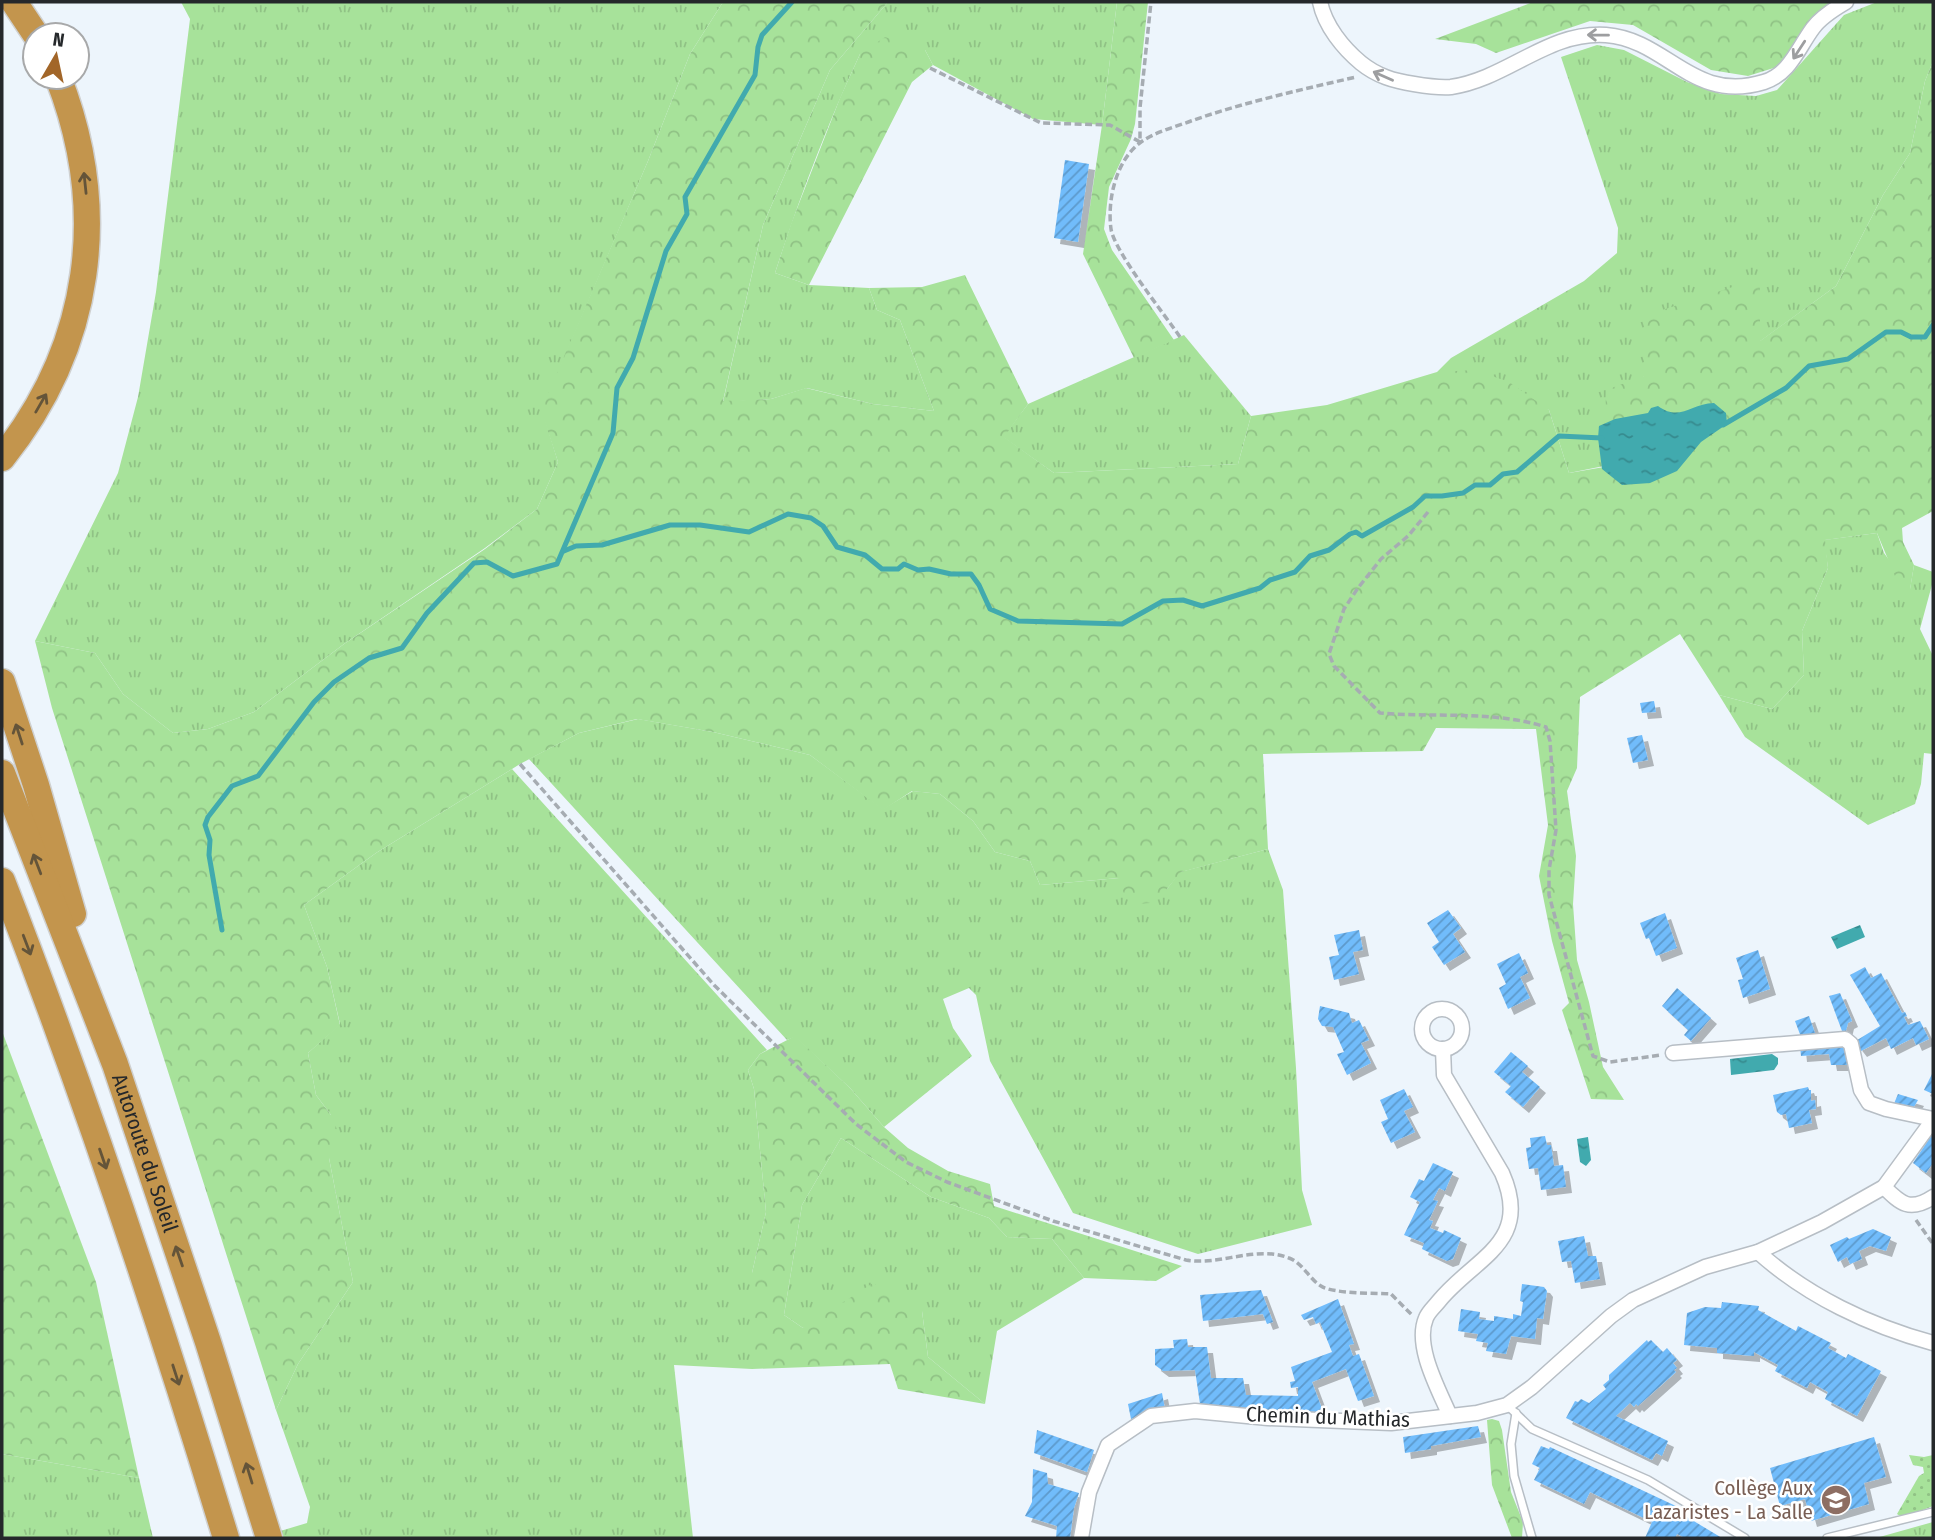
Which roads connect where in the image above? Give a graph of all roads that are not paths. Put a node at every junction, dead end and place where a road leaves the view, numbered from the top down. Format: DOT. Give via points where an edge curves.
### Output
graph roads {
  1 [pos="14,2"];
  2 [pos="1320,2"];
  3 [pos="1846,2"];
  4 [pos="27,21"];
  5 [pos="63,91"];
  6 [pos="2,458"];
  7 [pos="2,682"];
  8 [pos="2,773"];
  9 [pos="2,881"];
  10 [pos="1443,1049"];
  11 [pos="1673,1053"];
  12 [pos="115,1064"];
  13 [pos="1933,1120"];
  14 [pos="1884,1187"];
  15 [pos="1933,1197"];
  16 [pos="1758,1252"];
  17 [pos="1933,1343"];
  18 [pos="1511,1409"];
  19 [pos="1450,1416"];
  20 [pos="1933,1512"];
  21 [pos="226,1538"];
  22 [pos="269,1538"];
  23 [pos="1081,1538"];
  24 [pos="1532,1538"];
  25 [pos="1745,1538"];
  26 [pos="1827,1538"];
  1 -- 4 [label="highway"];
  3 -- 2 [label="street, one-way" via="1813,28 1784,70 1768,81 1743,88 1720,87 1636,43 1594,34 1550,45 1480,79 1451,87 1392,81 1350,53 1333,32"];
  6 -- 5 [label="highway, one-way" via="55,374 83,280 88,234 85,183 76,128"];
  12 -- 7 [label="highway, one-way"];
  12 -- 8 [label="highway, Autoroute du Soleil, one-way"];
  9 -- 21 [label="highway, Autoroute du Soleil, one-way" via="116,1195"];
  10 -- 19 [label="street" via="1444,1075 1503,1173 1511,1203 1497,1248 1448,1290 1426,1318 1423,1339 1428,1364"];
  11 -- 13 [label="street" via="1845,1039 1851,1044 1861,1090 1869,1103"];
  22 -- 12 [label="highway, Autoroute du Soleil, one-way"];
  13 -- 14 [label="street, Chemin du Mathias"];
  14 -- 15 [label="street" via="1908,1206 1922,1205"];
  14 -- 16 [label="street, Chemin du Mathias"];
  16 -- 17 [label="street" via="1782,1273 1840,1308"];
  16 -- 18 [label="street, Chemin du Mathias" via="1706,1267 1633,1300"];
  18 -- 19 [label="street, Chemin du Mathias"];
  18 -- 24 [label="lane" via="1514,1476"];
  18 -- 25 [label="lane" via="1532,1429 1648,1480"];
  19 -- 23 [label="street, Chemin du Mathias" via="1391,1423 1195,1410 1151,1416 1108,1445 1089,1492"];
  20 -- 26 [label="lane"];
}
